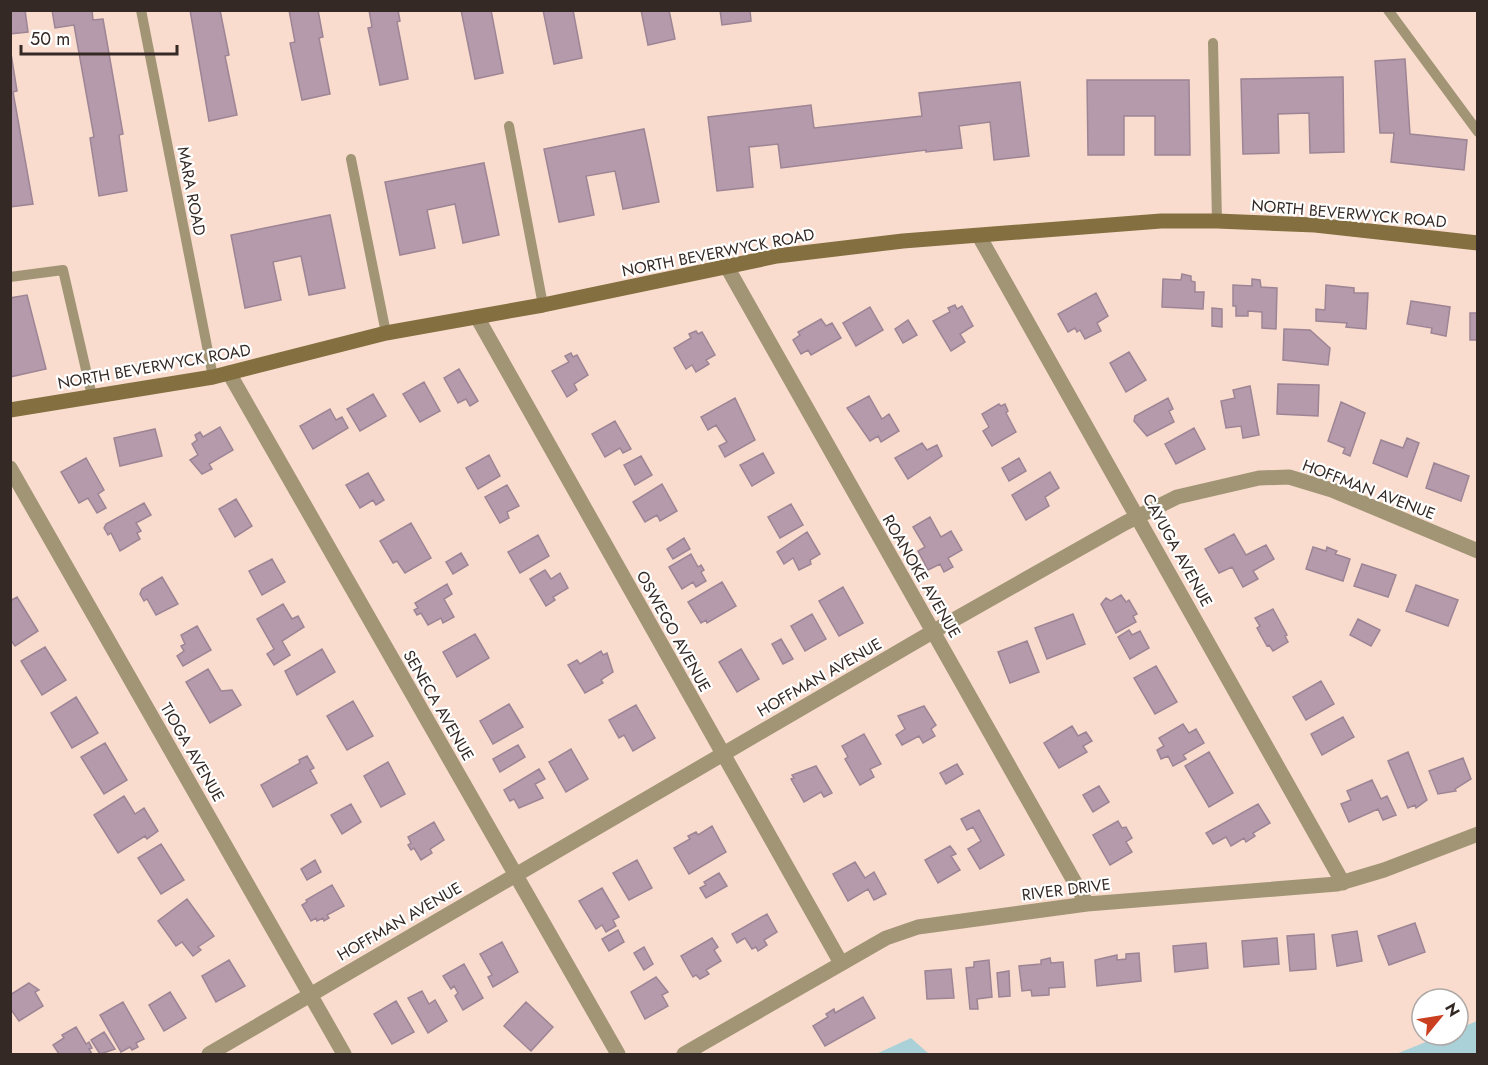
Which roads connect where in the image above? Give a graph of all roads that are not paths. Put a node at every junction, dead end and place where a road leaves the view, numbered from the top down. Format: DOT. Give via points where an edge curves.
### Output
graph roads {
  1 [pos="141,10"];
  2 [pos="1388,10"];
  3 [pos="1213,43"];
  4 [pos="509,126"];
  5 [pos="1478,132"];
  6 [pos="351,159"];
  7 [pos="1217,221"];
  8 [pos="979,236"];
  9 [pos="1478,243"];
  10 [pos="727,267"];
  11 [pos="10,278"];
  12 [pos="543,304"];
  13 [pos="477,317"];
  14 [pos="386,333"];
  15 [pos="229,373"];
  16 [pos="213,377"];
  17 [pos="92,396"];
  18 [pos="10,410"];
  19 [pos="10,468"];
  20 [pos="1139,516"];
  21 [pos="1478,550"];
  22 [pos="934,631"];
  23 [pos="723,754"];
  24 [pos="1478,834"];
  25 [pos="515,875"];
  26 [pos="1343,883"];
  27 [pos="1087,904"];
  28 [pos="841,963"];
  29 [pos="310,994"];
  30 [pos="208,1054"];
  31 [pos="344,1054"];
  32 [pos="618,1054"];
  33 [pos="684,1054"];
  1 -- 16 [label="lane, MARA ROAD"];
  2 -- 5 [label="lane"];
  3 -- 7 [label="lane"];
  4 -- 12 [label="lane"];
  6 -- 14 [label="lane"];
  7 -- 8 [label="street, NORTH BEVERWYCK ROAD" via="1161,221"];
  7 -- 9 [label="street, NORTH BEVERWYCK ROAD" via="1315,225"];
  8 -- 10 [label="street, NORTH BEVERWYCK ROAD" via="777,256"];
  8 -- 20 [label="street, CAYUGA AVENUE"];
  10 -- 12 [label="street, NORTH BEVERWYCK ROAD"];
  10 -- 22 [label="street, ROANOKE AVENUE"];
  11 -- 17 [label="lane" via="63,270"];
  12 -- 13 [label="street, NORTH BEVERWYCK ROAD"];
  13 -- 14 [label="street, NORTH BEVERWYCK ROAD"];
  13 -- 23 [label="street, OSWEGO AVENUE"];
  14 -- 15 [label="street, NORTH BEVERWYCK ROAD"];
  15 -- 16 [label="street, NORTH BEVERWYCK ROAD"];
  15 -- 25 [label="street, SENECA AVENUE"];
  16 -- 17 [label="street, NORTH BEVERWYCK ROAD"];
  17 -- 18 [label="street, NORTH BEVERWYCK ROAD"];
  19 -- 29 [label="street, TIOGA AVENUE"];
  20 -- 21 [label="street, HOFFMAN AVENUE" via="1177,496 1226,483 1289,477 1332,490"];
  20 -- 22 [label="street, HOFFMAN AVENUE"];
  20 -- 26 [label="street, CAYUGA AVENUE"];
  22 -- 23 [label="street, HOFFMAN AVENUE"];
  22 -- 27 [label="street, ROANOKE AVENUE"];
  23 -- 25 [label="street, HOFFMAN AVENUE"];
  23 -- 28 [label="street, OSWEGO AVENUE"];
  24 -- 26 [label="street, RIVER DRIVE"];
  25 -- 29 [label="street, HOFFMAN AVENUE"];
  25 -- 32 [label="street, SENECA AVENUE"];
  26 -- 27 [label="street, RIVER DRIVE"];
  27 -- 28 [label="street, RIVER DRIVE" via="918,927 886,938"];
  28 -- 33 [label="street, RIVER DRIVE"];
  29 -- 30 [label="street, HOFFMAN AVENUE"];
  29 -- 31 [label="street, TIOGA AVENUE"];
}
